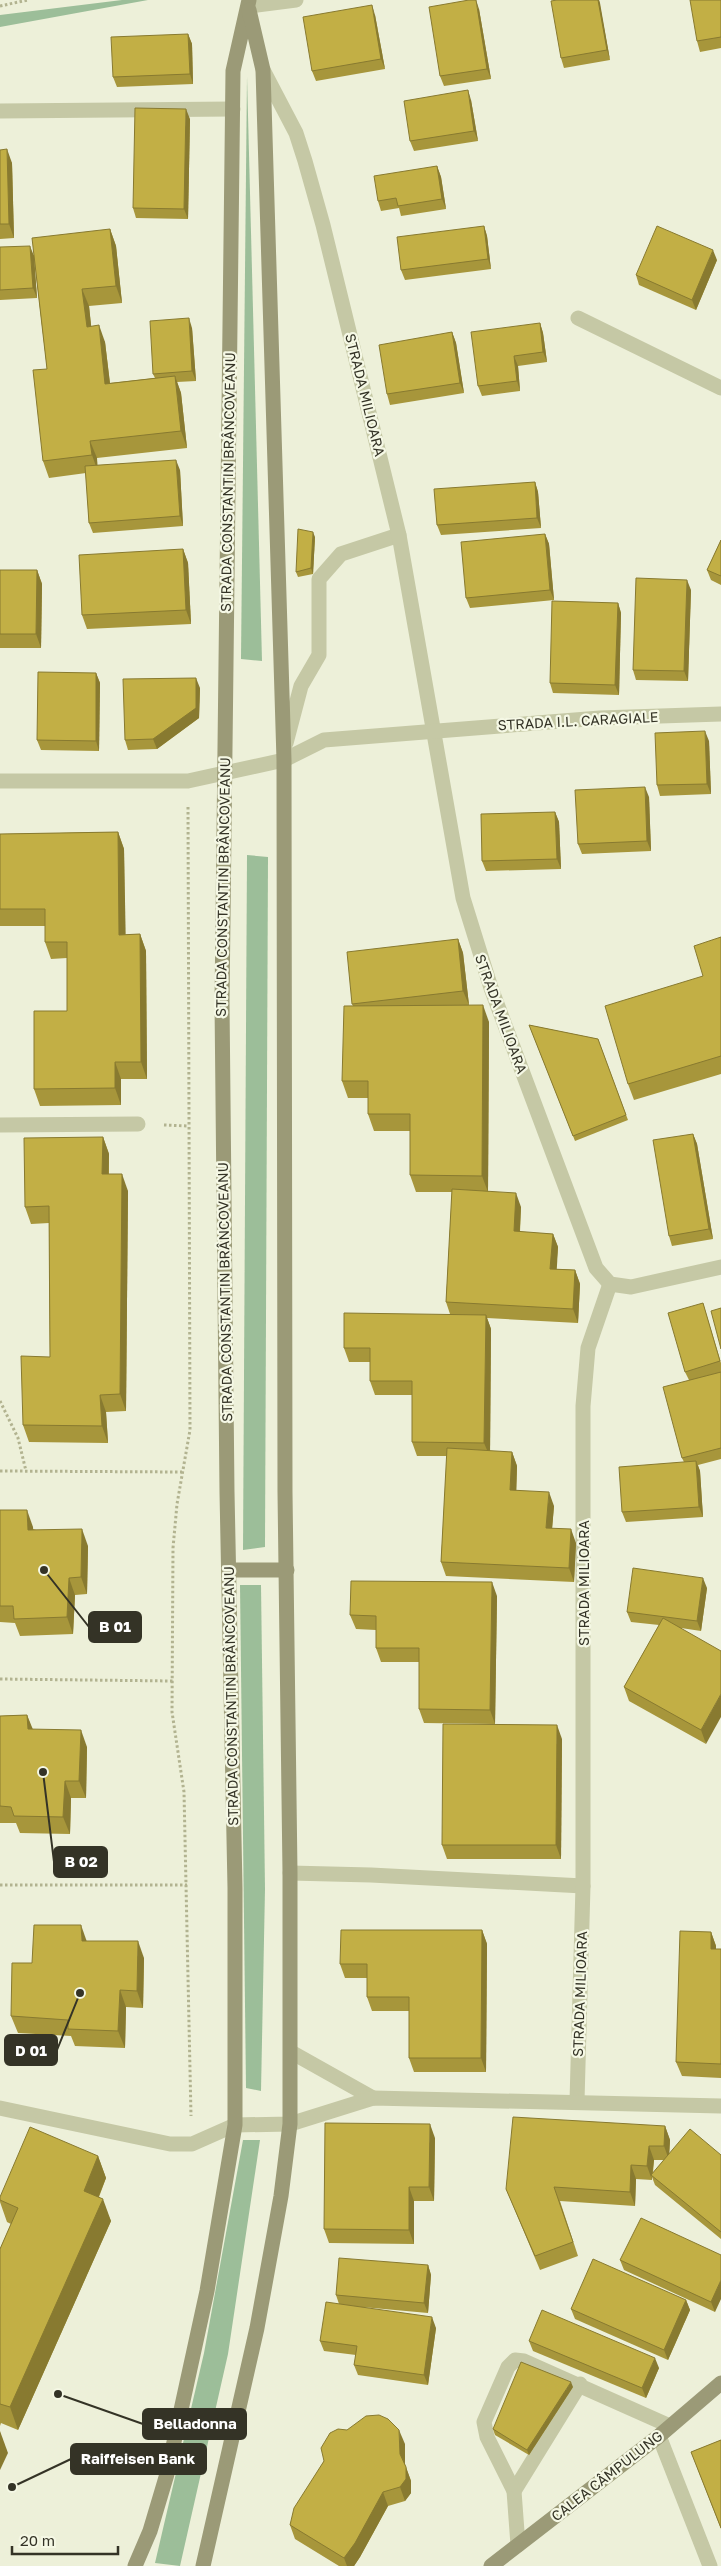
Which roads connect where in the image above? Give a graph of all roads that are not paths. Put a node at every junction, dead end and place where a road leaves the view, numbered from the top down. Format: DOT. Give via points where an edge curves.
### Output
graph roads {
  1 [pos="296,0"];
  2 [pos="249,3"];
  3 [pos="263,70"];
  4 [pos="233,109"];
  5 [pos="0,111"];
  6 [pos="578,318"];
  7 [pos="721,388"];
  8 [pos="398,535"];
  9 [pos="721,714"];
  10 [pos="435,731"];
  11 [pos="284,756"];
  12 [pos="224,772"];
  13 [pos="0,781"];
  14 [pos="0,1124"];
  15 [pos="138,1124"];
  16 [pos="721,1267"];
  17 [pos="610,1284"];
  18 [pos="228,1570"];
  19 [pos="286,1570"];
  20 [pos="290,1873"];
  21 [pos="583,1886"];
  22 [pos="291,2052"];
  23 [pos="374,2098"];
  24 [pos="577,2101"];
  25 [pos="721,2106"];
  26 [pos="0,2108"];
  27 [pos="290,2124"];
  28 [pos="235,2125"];
  29 [pos="721,2382"];
  30 [pos="580,2384"];
  31 [pos="664,2431"];
  32 [pos="514,2491"];
  33 [pos="518,2545"];
  34 [pos="135,2566"];
  35 [pos="203,2566"];
  36 [pos="491,2566"];
  37 [pos="710,2566"];
  1 -- 2 [label="street"];
  2 -- 3 [label="main road"];
  2 -- 4 [label="main road, STRADA CONSTANTIN BRÂNCOVEANU" via="234,71"];
  3 -- 8 [label="street, STRADA MILIOARA" via="296,133 305,161 326,234"];
  3 -- 11 [label="main road"];
  4 -- 5 [label="street"];
  4 -- 12 [label="main road, STRADA CONSTANTIN BRÂNCOVEANU"];
  6 -- 7 [label="street"];
  8 -- 10 [label="street, STRADA MILIOARA"];
  8 -- 11 [label="street" via="341,554 319,579 319,655 301,686"];
  9 -- 10 [label="street, STRADA I.L. CARAGIALE" via="600,718"];
  10 -- 11 [label="street" via="324,740"];
  10 -- 17 [label="street, STRADA MILIOARA" via="463,898 477,948 596,1268"];
  11 -- 12 [label="street"];
  11 -- 19 [label="main road"];
  12 -- 13 [label="street" via="188,781"];
  12 -- 18 [label="main road, STRADA CONSTANTIN BRÂNCOVEANU" via="222,1002"];
  14 -- 15 [label="street"];
  16 -- 17 [label="street" via="631,1286"];
  17 -- 21 [label="street, STRADA MILIOARA" via="588,1348 584,1406"];
  18 -- 19 [label="main road"];
  18 -- 28 [label="main road, STRADA CONSTANTIN BRÂNCOVEANU" via="235,1888"];
  19 -- 20 [label="main road"];
  20 -- 21 [label="street" via="372,1874"];
  20 -- 22 [label="main road"];
  21 -- 24 [label="street, STRADA MILIOARA"];
  22 -- 23 [label="street"];
  22 -- 27 [label="main road"];
  23 -- 24 [label="street"];
  23 -- 27 [label="street"];
  24 -- 25 [label="street"];
  26 -- 28 [label="street" via="170,2144 192,2144"];
  27 -- 28 [label="street"];
  27 -- 35 [label="main road" via="281,2196 257,2328"];
  28 -- 34 [label="main road, STRADA CONSTANTIN BRÂNCOVEANU" via="207,2291 167,2474 150,2531"];
  29 -- 31 [label="main road, CALEA CÂMPULUNG"];
  30 -- 31 [label="street"];
  30 -- 32 [label="street"];
  30 -- 32 [label="street" via="524,2361 515,2360 508,2367 484,2422 487,2437"];
  31 -- 33 [label="main road, CALEA CÂMPULUNG"];
  31 -- 37 [label="street"];
  32 -- 33 [label="street"];
  33 -- 36 [label="main road, CALEA CÂMPULUNG"];
}
